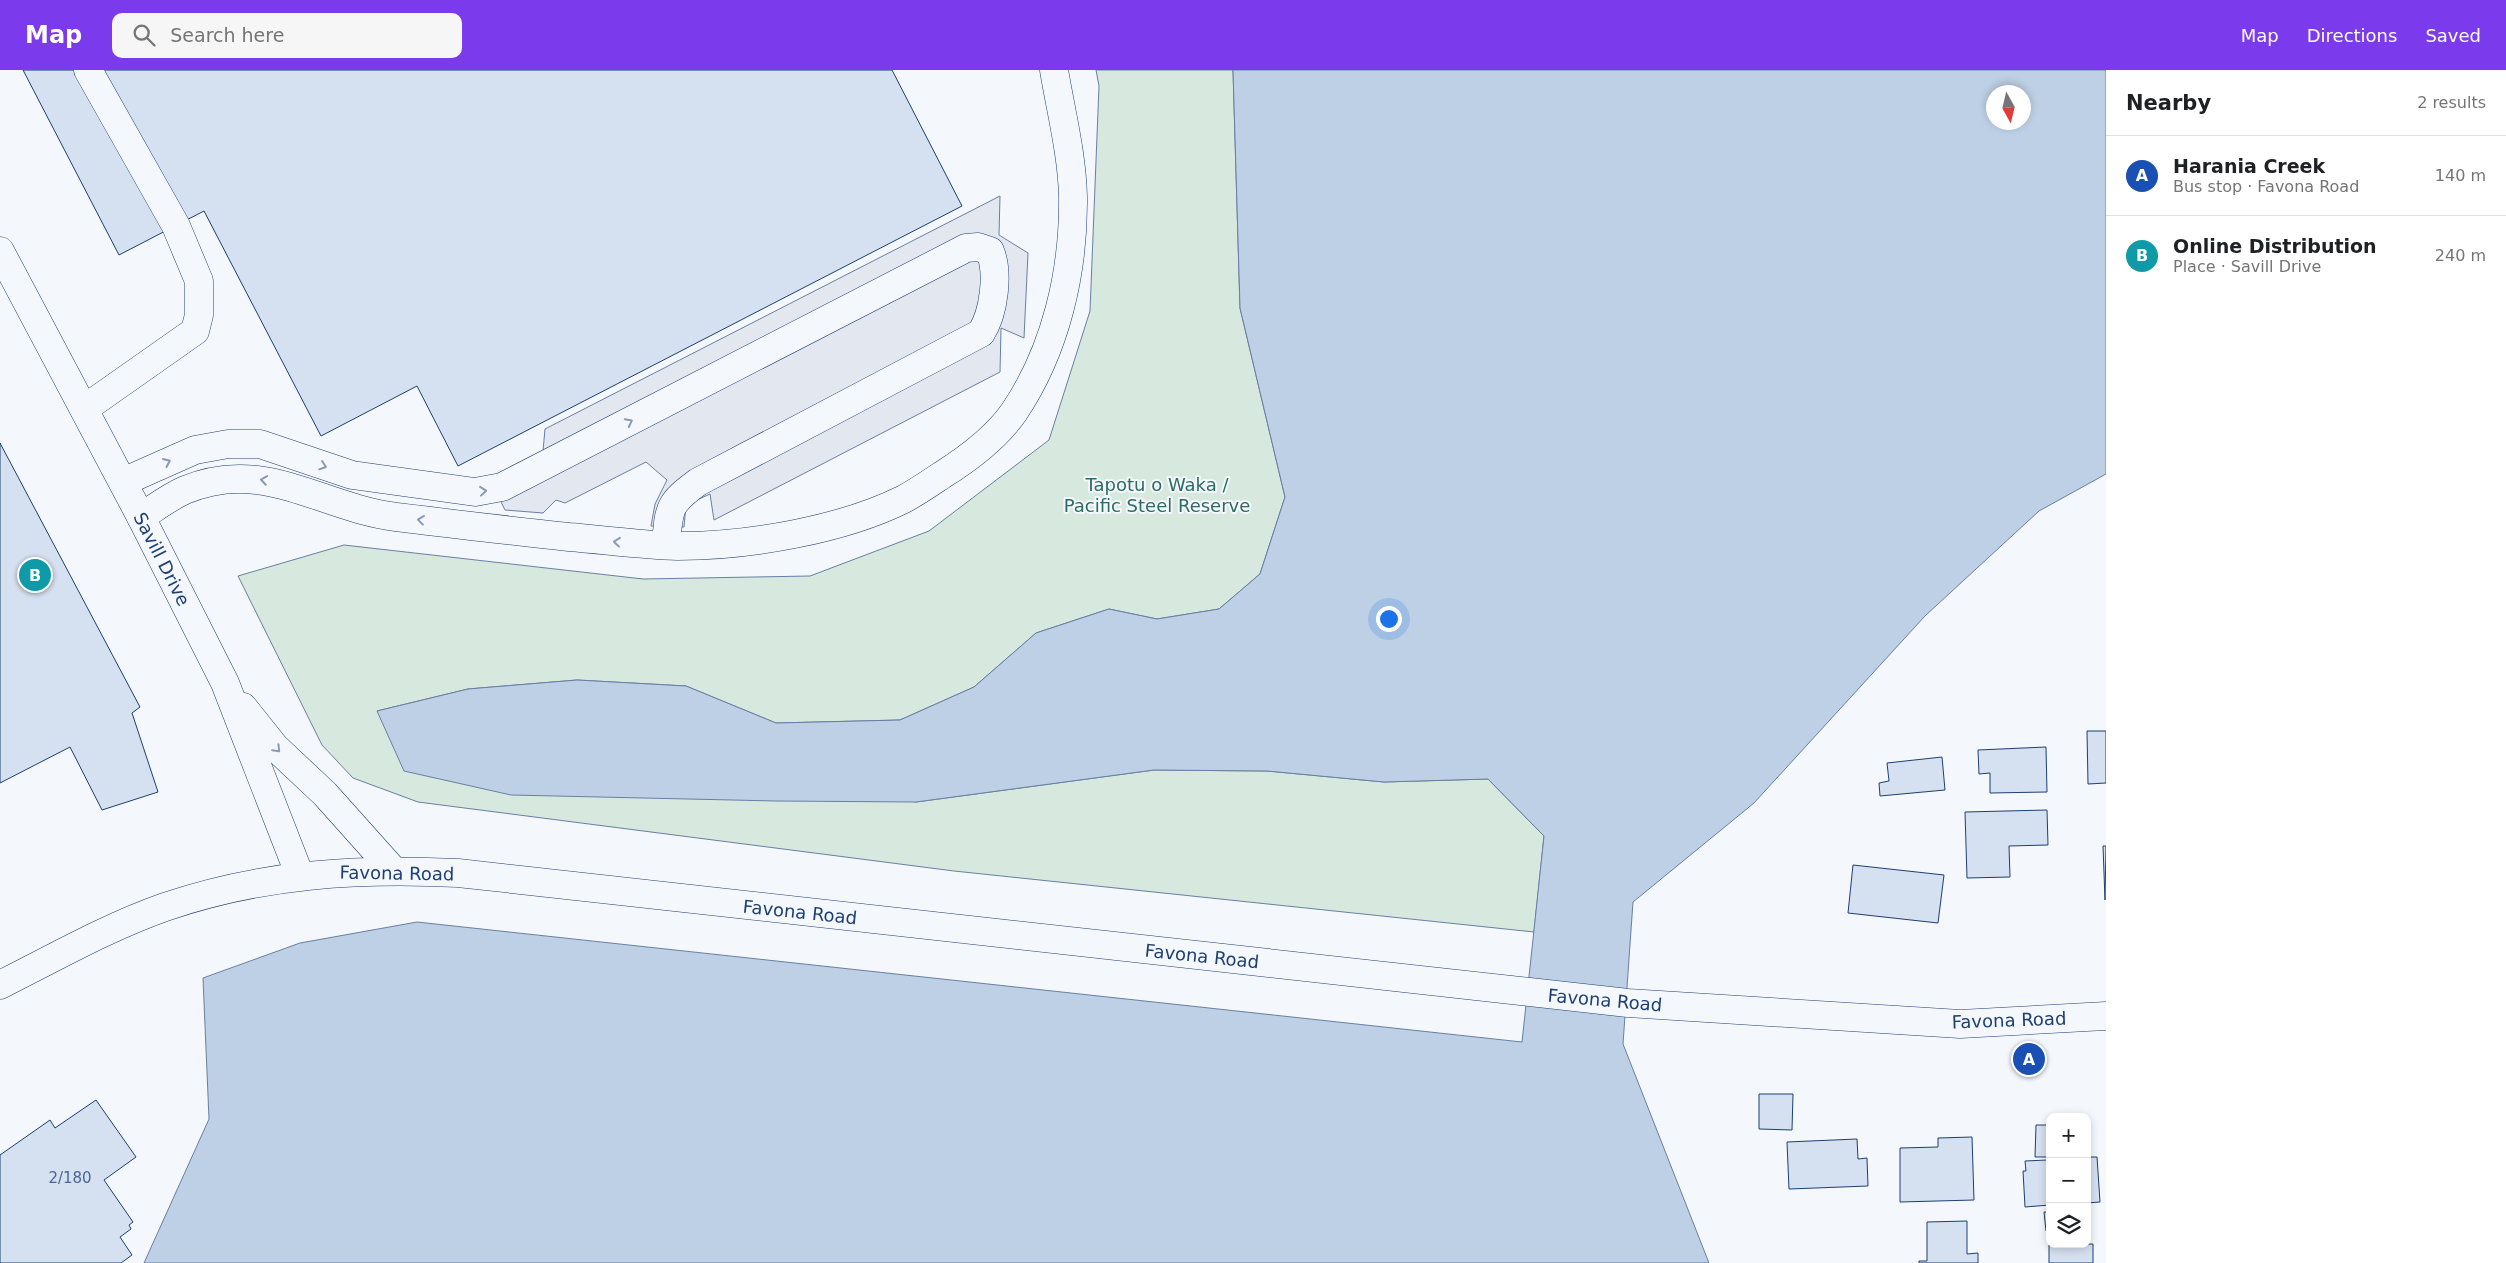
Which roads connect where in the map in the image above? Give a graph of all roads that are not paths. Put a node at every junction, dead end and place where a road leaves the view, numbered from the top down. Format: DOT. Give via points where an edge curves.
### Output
graph roads {
  1 [pos="88,70"];
  2 [pos="1054,70"];
  3 [pos="2,258"];
  4 [pos="84,410"];
  5 [pos="122,482"];
  6 [pos="141,517"];
  7 [pos="666,545"];
  8 [pos="225,683"];
  9 [pos="393,870"];
  10 [pos="300,876"];
  11 [pos="0,985"];
  12 [pos="2106,1016"];
  1 -- 4 [label="main road" via="176,226 199,281 199,315 194,331"];
  2 -- 7 [label="main road" via="1069,147 1073,197 1067,266 1063,294 1044,359 1013,414 972,456 905,498 853,520 720,544"];
  3 -- 4 [label="main road, Savill Drive"];
  4 -- 5 [label="main road, Savill Drive"];
  5 -- 6 [label="main road, Savill Drive"];
  5 -- 7 [label="main road, one-way" via="195,450 228,444 260,444 352,475 475,492 502,487 966,248 990,251 996,264 995,274 989,320 981,333 698,482 676,498 669,512"];
  7 -- 6 [label="main road, one-way" via="373,514 290,486 248,478 226,478 197,486"];
  6 -- 8 [label="main road, Savill Drive"];
  8 -- 9 [label="main road, one-way" via="274,747 325,794"];
  8 -- 10 [label="main road, Savill Drive"];
  9 -- 10 [label="main road, Favona Road"];
  9 -- 12 [label="main road, Favona Road" via="468,874 1628,1003 1960,1024"];
  10 -- 11 [label="main road, Favona Road" via="225,890 165,908"];
}
